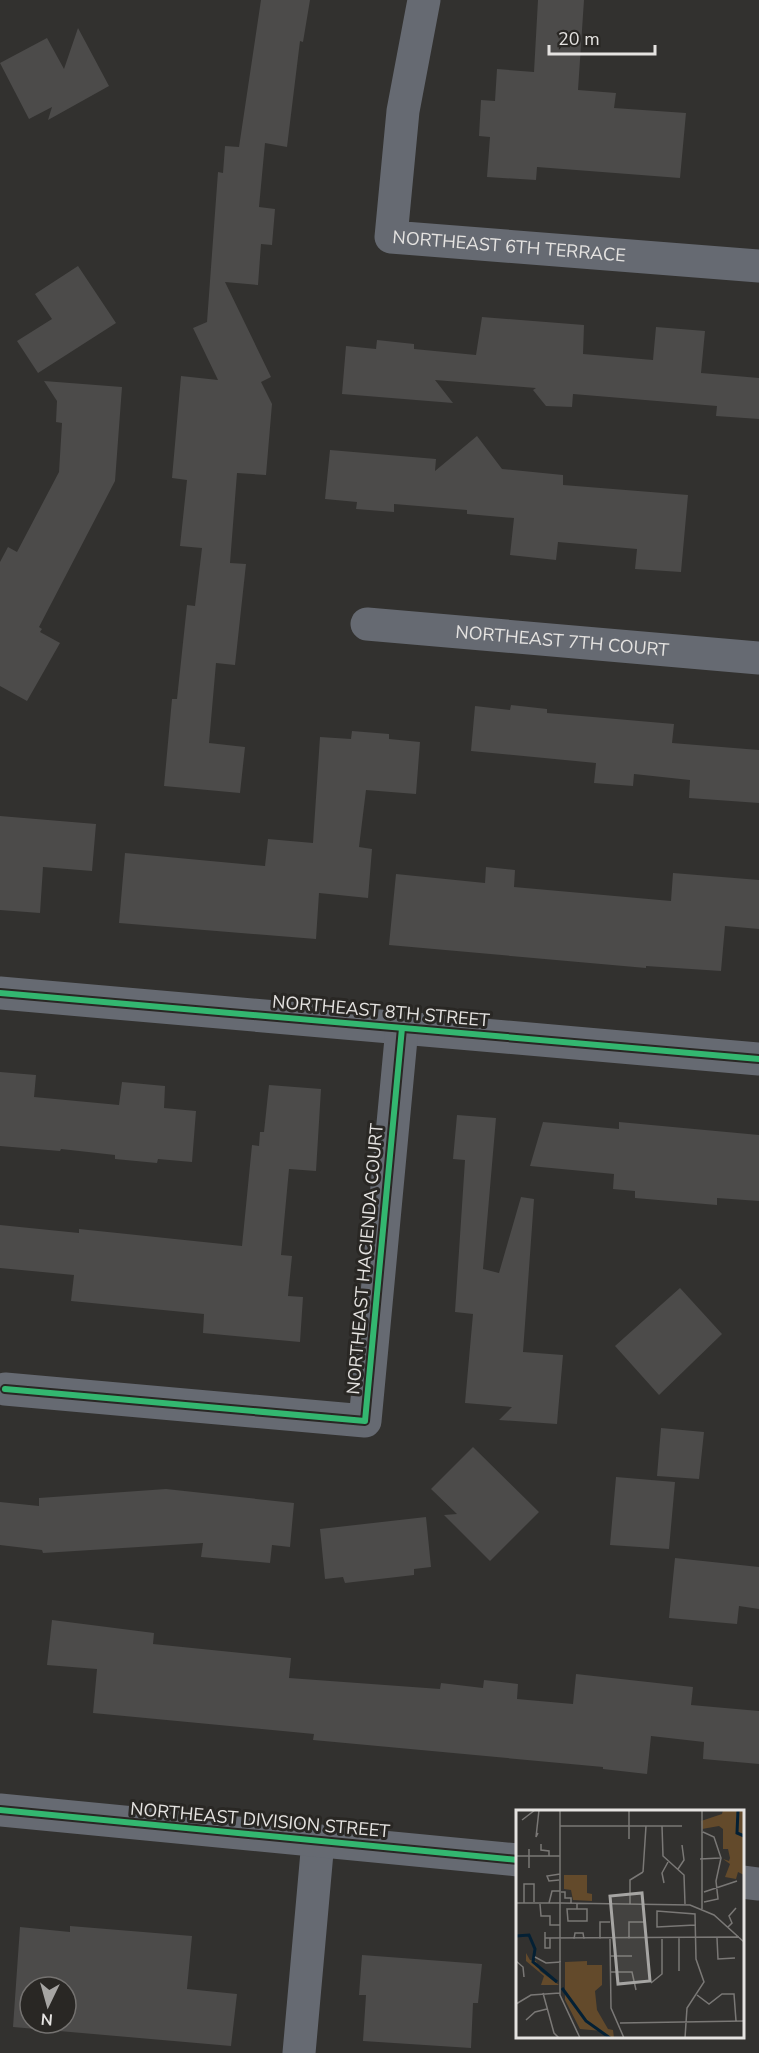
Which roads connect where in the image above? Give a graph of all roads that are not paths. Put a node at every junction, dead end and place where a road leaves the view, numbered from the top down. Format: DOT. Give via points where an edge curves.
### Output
graph roads {
  1 [pos="424,0"];
  2 [pos="759,266"];
  3 [pos="367,624"];
  4 [pos="759,658"];
  5 [pos="0,993"];
  6 [pos="402,1028"];
  7 [pos="759,1059"];
  8 [pos="5,1389"];
  9 [pos="0,1810"];
  10 [pos="318,1841"];
  11 [pos="516,1860"];
  12 [pos="744,1882"];
  13 [pos="759,1884"];
  14 [pos="299,2053"];
  1 -- 2 [label="street, NORTHEAST 6TH TERRACE" via="403,111 391,237"];
  3 -- 4 [label="street, NORTHEAST 7TH COURT"];
  5 -- 6 [label="street, NORTHEAST 8TH STREET"];
  6 -- 7 [label="street, NORTHEAST 8TH STREET"];
  6 -- 8 [label="street, NORTHEAST HACIENDA COURT" via="365,1421"];
  9 -- 10 [label="street, NORTHEAST DIVISION STREET"];
  10 -- 11 [label="street, NORTHEAST DIVISION STREET"];
  10 -- 14 [label="street"];
  12 -- 13 [label="street"];
}
